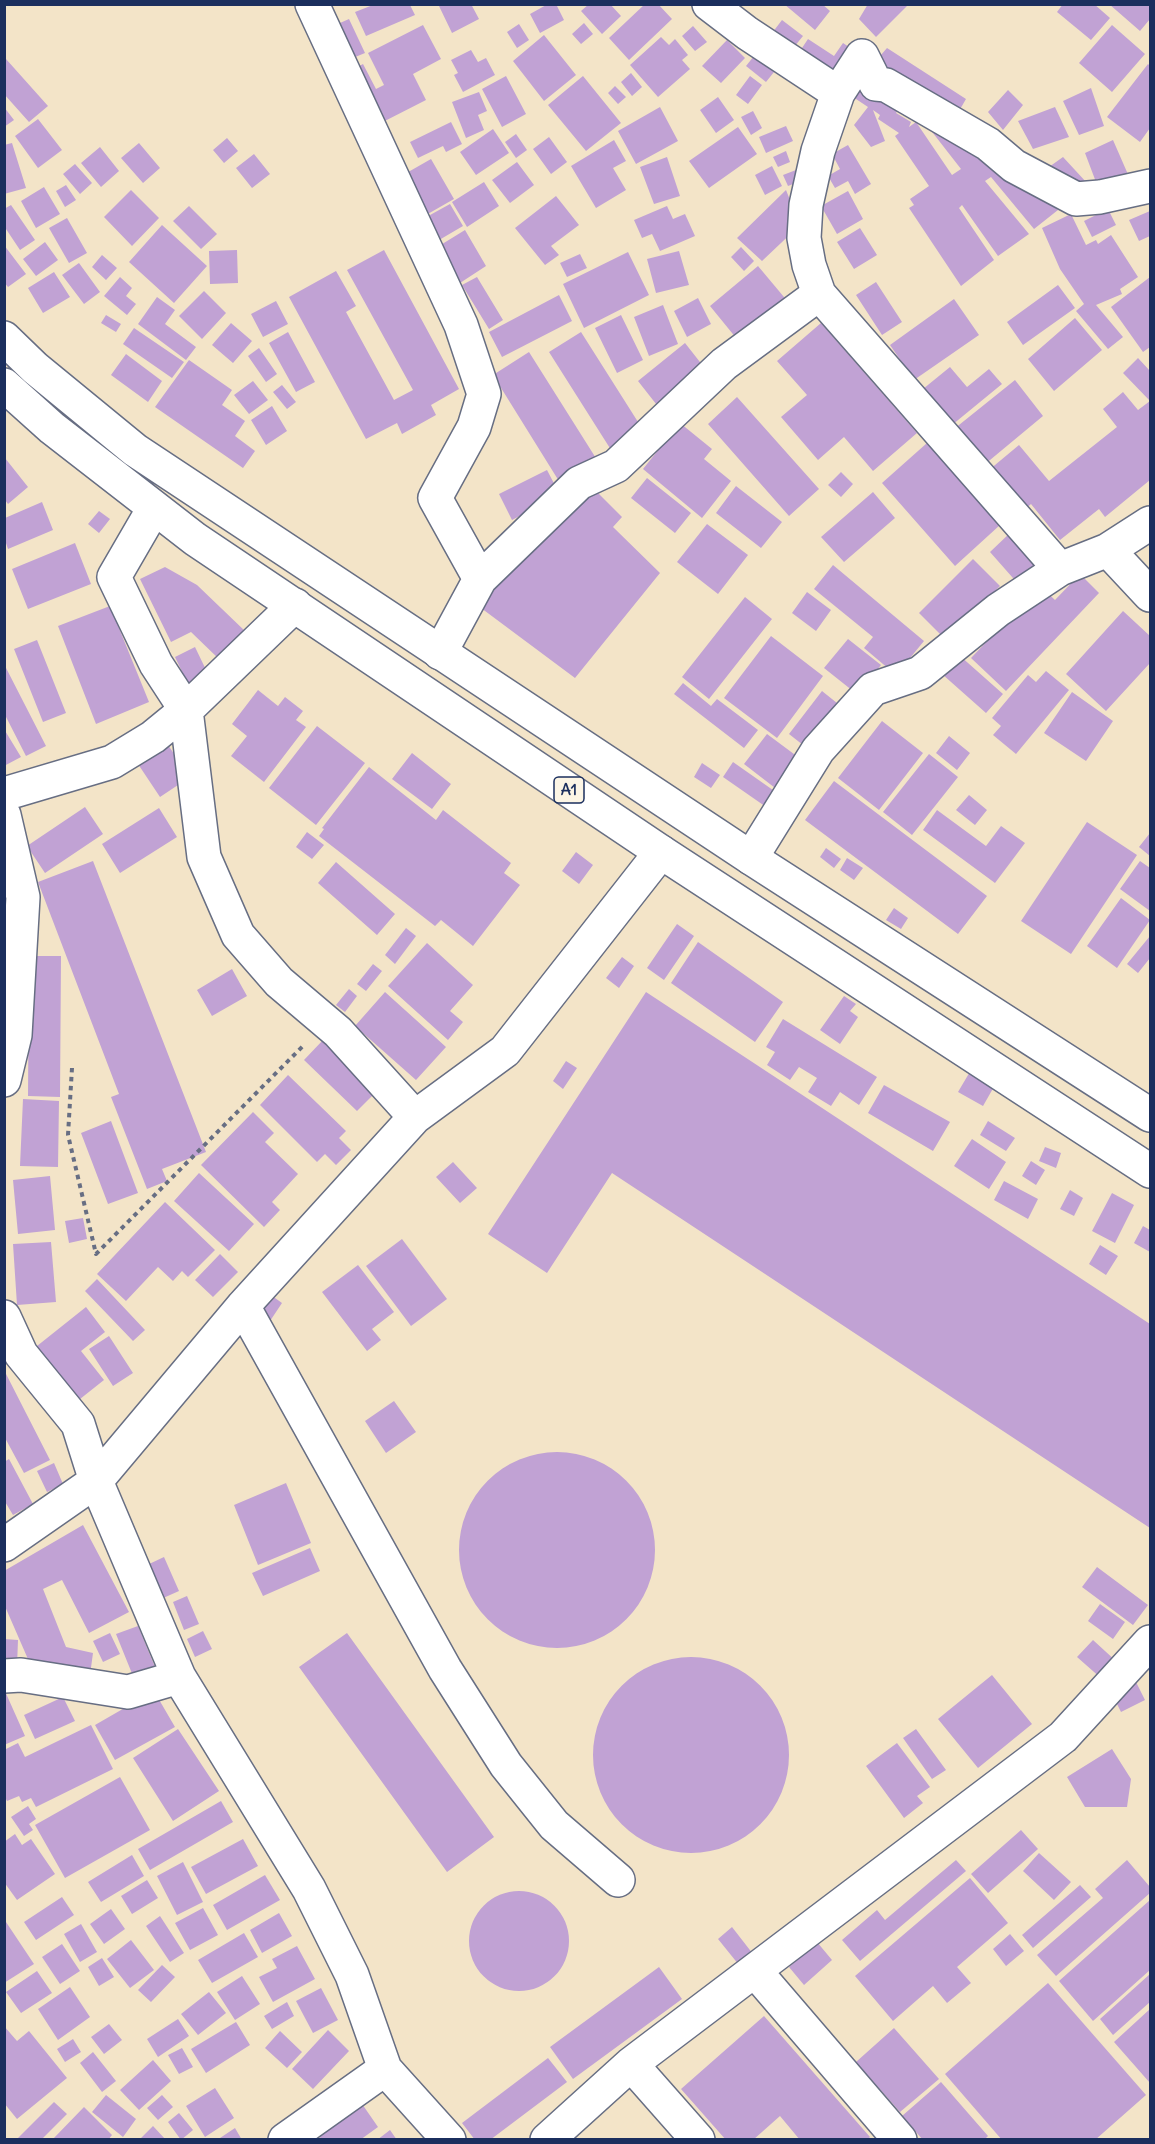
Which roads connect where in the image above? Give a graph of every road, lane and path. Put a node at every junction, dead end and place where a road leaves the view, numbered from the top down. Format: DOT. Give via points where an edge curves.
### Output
graph roads {
  1 [pos="312,4"];
  2 [pos="710,4"];
  3 [pos="838,93"];
  4 [pos="1150,186"];
  5 [pos="819,294"];
  6 [pos="4,338"];
  7 [pos="4,385"];
  8 [pos="154,508"];
  9 [pos="1150,523"];
  10 [pos="1108,550"];
  11 [pos="1060,569"];
  12 [pos="480,579"];
  13 [pos="1150,595"];
  14 [pos="296,605"];
  15 [pos="440,652"];
  16 [pos="186,710"];
  17 [pos="4,794"];
  18 [pos="4,815"];
  19 [pos="661,852"];
  20 [pos="751,858"];
  21 [pos="327,1023"];
  22 [pos="72,1068"];
  23 [pos="4,1080"];
  24 [pos="1150,1115"];
  25 [pos="415,1117"];
  26 [pos="1150,1171"];
  27 [pos="243,1306"];
  28 [pos="4,1317"];
  29 [pos="96,1481"];
  30 [pos="4,1545"];
  31 [pos="1150,1642"];
  32 [pos="4,1676"];
  33 [pos="179,1677"];
  34 [pos="618,1880"];
  35 [pos="755,1971"];
  36 [pos="631,2064"];
  37 [pos="385,2068"];
  38 [pos="285,2139"];
  39 [pos="449,2139"];
  40 [pos="547,2139"];
  41 [pos="698,2139"];
  42 [pos="900,2139"];
  1 -- 12 [label="main road" via="461,325 484,394 474,427 435,498"];
  2 -- 3 [label="main road" via="755,39"];
  3 -- 4 [label="main road" via="862,56 876,84 886,85 988,144 1014,166 1076,199"];
  3 -- 5 [label="main road" via="818,151 806,205 804,238 808,265"];
  5 -- 11 [label="main road"];
  5 -- 12 [label="main road" via="724,364 616,466 579,483"];
  6 -- 15 [label="main road, A1" via="135,450"];
  7 -- 8 [label="main road, A1"];
  8 -- 14 [label="main road, A1" via="195,540"];
  8 -- 16 [label="main road" via="114,578 156,664"];
  9 -- 10 [label="main road"];
  10 -- 11 [label="main road"];
  10 -- 13 [label="main road"];
  11 -- 20 [label="main road" via="998,610 920,673 873,689 818,750"];
  12 -- 15 [label="main road"];
  14 -- 16 [label="main road"];
  14 -- 19 [label="main road, A1"];
  15 -- 20 [label="main road, A1"];
  16 -- 17 [label="main road" via="153,737 112,762"];
  16 -- 21 [label="main road" via="204,857 238,935 279,982"];
  18 -- 23 [label="main road" via="23,897 15,1035"];
  19 -- 25 [label="main road" via="505,1051"];
  19 -- 26 [label="main road, A1"];
  20 -- 24 [label="main road, A1"];
  21 -- 22 [label="path" via="96,1254 68,1135"];
  21 -- 25 [label="main road"];
  25 -- 27 [label="main road"];
  27 -- 29 [label="main road"];
  27 -- 34 [label="main road" via="445,1669 506,1765 554,1825"];
  28 -- 29 [label="main road" via="21,1354 78,1424"];
  29 -- 30 [label="main road"];
  29 -- 33 [label="main road"];
  31 -- 35 [label="main road" via="1063,1737"];
  32 -- 33 [label="main road" via="21,1675 128,1692"];
  33 -- 37 [label="main road" via="309,1889 352,1975"];
  35 -- 36 [label="main road"];
  35 -- 42 [label="main road"];
  36 -- 40 [label="main road"];
  36 -- 41 [label="main road"];
  37 -- 38 [label="main road"];
  37 -- 39 [label="main road"];
}
